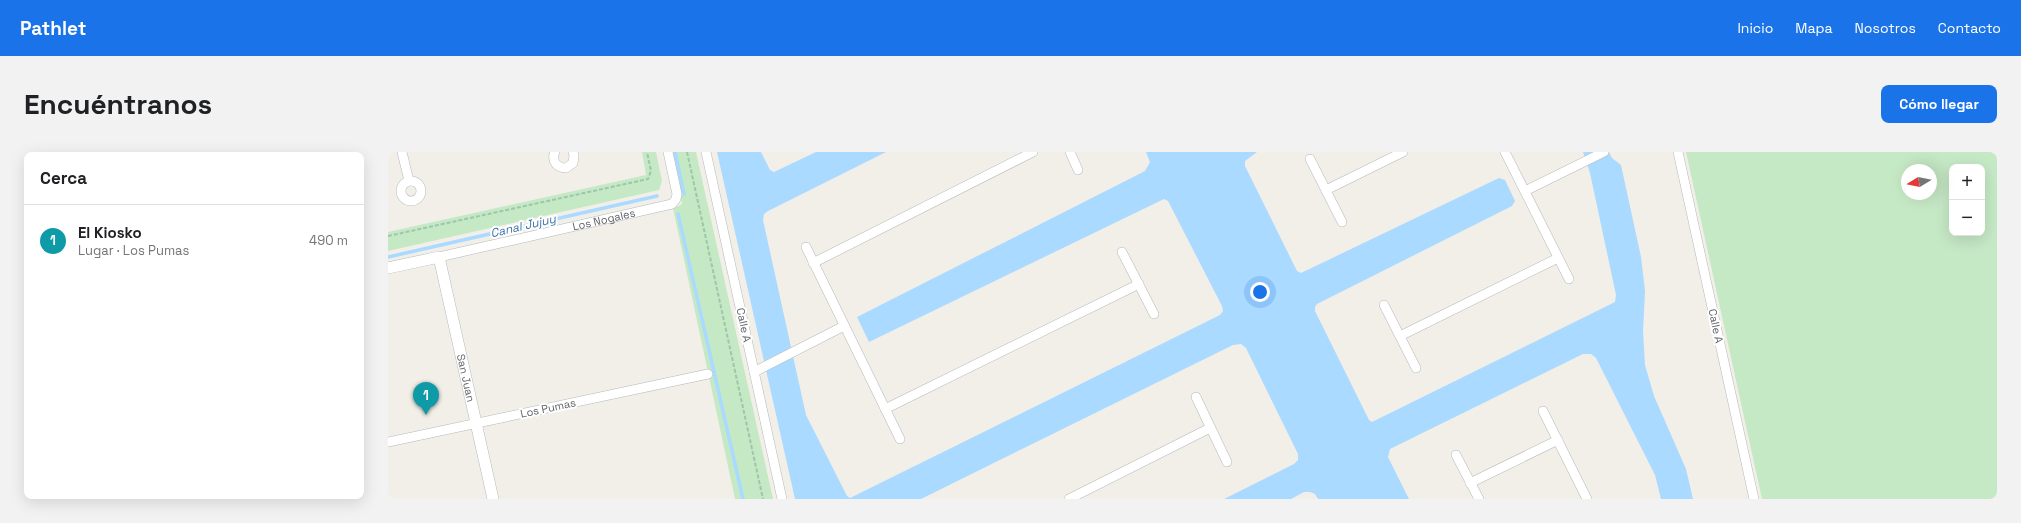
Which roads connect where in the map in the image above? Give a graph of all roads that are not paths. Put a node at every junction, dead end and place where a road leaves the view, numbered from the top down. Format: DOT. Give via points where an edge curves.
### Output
graph roads {
  1 [pos="402,152"];
  2 [pos="555,152"];
  3 [pos="573,152"];
  4 [pos="668,152"];
  5 [pos="706,152"];
  6 [pos="1033,152"];
  7 [pos="1070,152"];
  8 [pos="1403,152"];
  9 [pos="1505,152"];
  10 [pos="1604,152"];
  11 [pos="1678,152"];
  12 [pos="1310,159"];
  13 [pos="1078,170"];
  14 [pos="408,181"];
  15 [pos="1326,190"];
  16 [pos="1525,191"];
  17 [pos="1342,222"];
  18 [pos="806,247"];
  19 [pos="1122,252"];
  20 [pos="439,257"];
  21 [pos="1558,258"];
  22 [pos="813,263"];
  23 [pos="388,268"];
  24 [pos="1569,280"];
  25 [pos="1138,284"];
  26 [pos="1384,305"];
  27 [pos="1154,314"];
  28 [pos="844,326"];
  29 [pos="1400,336"];
  30 [pos="1416,368"];
  31 [pos="754,372"];
  32 [pos="708,374"];
  33 [pos="1196,397"];
  34 [pos="885,409"];
  35 [pos="1543,411"];
  36 [pos="476,423"];
  37 [pos="1210,428"];
  38 [pos="900,439"];
  39 [pos="1558,440"];
  40 [pos="388,442"];
  41 [pos="1456,455"];
  42 [pos="1226,462"];
  43 [pos="1470,483"];
  44 [pos="493,499"];
  45 [pos="782,499"];
  46 [pos="1069,499"];
  47 [pos="1479,499"];
  48 [pos="1587,499"];
  49 [pos="1754,499"];
  1 -- 14 [label="street"];
  2 -- 3 [label="street" via="555,163 566,168 573,164"];
  4 -- 20 [label="street, Los Nogales" via="676,187 676,199 672,204"];
  5 -- 31 [label="street, Calle A"];
  6 -- 22 [label="street"];
  7 -- 13 [label="street"];
  8 -- 15 [label="street"];
  9 -- 16 [label="street"];
  10 -- 16 [label="street"];
  11 -- 49 [label="street, Calle A"];
  12 -- 15 [label="street"];
  15 -- 17 [label="street"];
  16 -- 21 [label="street"];
  18 -- 22 [label="street"];
  19 -- 25 [label="street"];
  20 -- 23 [label="street, Los Nogales"];
  20 -- 36 [label="street, San Juan"];
  21 -- 24 [label="street"];
  21 -- 29 [label="street"];
  22 -- 28 [label="street"];
  25 -- 27 [label="street"];
  25 -- 34 [label="street"];
  26 -- 29 [label="street"];
  28 -- 31 [label="street"];
  28 -- 34 [label="street"];
  29 -- 30 [label="street"];
  31 -- 45 [label="street, Calle A"];
  32 -- 36 [label="street, Los Pumas"];
  33 -- 37 [label="street"];
  34 -- 38 [label="street"];
  35 -- 39 [label="street"];
  36 -- 40 [label="street, Los Pumas"];
  36 -- 44 [label="street, San Juan"];
  37 -- 42 [label="street"];
  37 -- 46 [label="street"];
  39 -- 43 [label="street"];
  39 -- 48 [label="street"];
  41 -- 43 [label="street"];
  43 -- 47 [label="street"];
}
